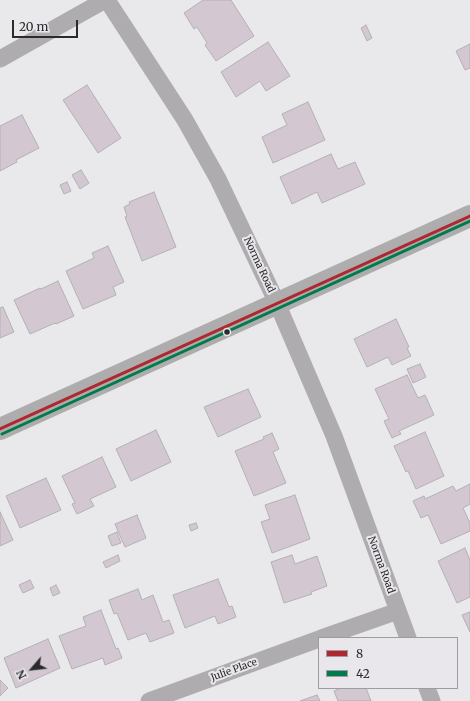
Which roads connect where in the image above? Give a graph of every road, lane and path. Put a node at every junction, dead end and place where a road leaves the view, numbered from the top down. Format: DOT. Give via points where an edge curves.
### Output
graph roads {
  1 [pos="106,0"];
  2 [pos="0,59"];
  3 [pos="470,216"];
  4 [pos="277,303"];
  5 [pos="0,429"];
  6 [pos="398,610"];
  7 [pos="323,637"];
  8 [pos="408,637"];
  9 [pos="318,639"];
  10 [pos="427,689"];
  11 [pos="149,701"];
  12 [pos="432,701"];
  1 -- 2 [label="street"];
  1 -- 4 [label="street, Norma Road" via="185,120 218,179"];
  3 -- 4 [label="main road"];
  4 -- 5 [label="main road"];
  4 -- 6 [label="street, Norma Road" via="334,436"];
  6 -- 7 [label="street, Julie Place"];
  6 -- 8 [label="street, Norma Road"];
  9 -- 11 [label="street, Julie Place"];
  10 -- 12 [label="street"];
}
